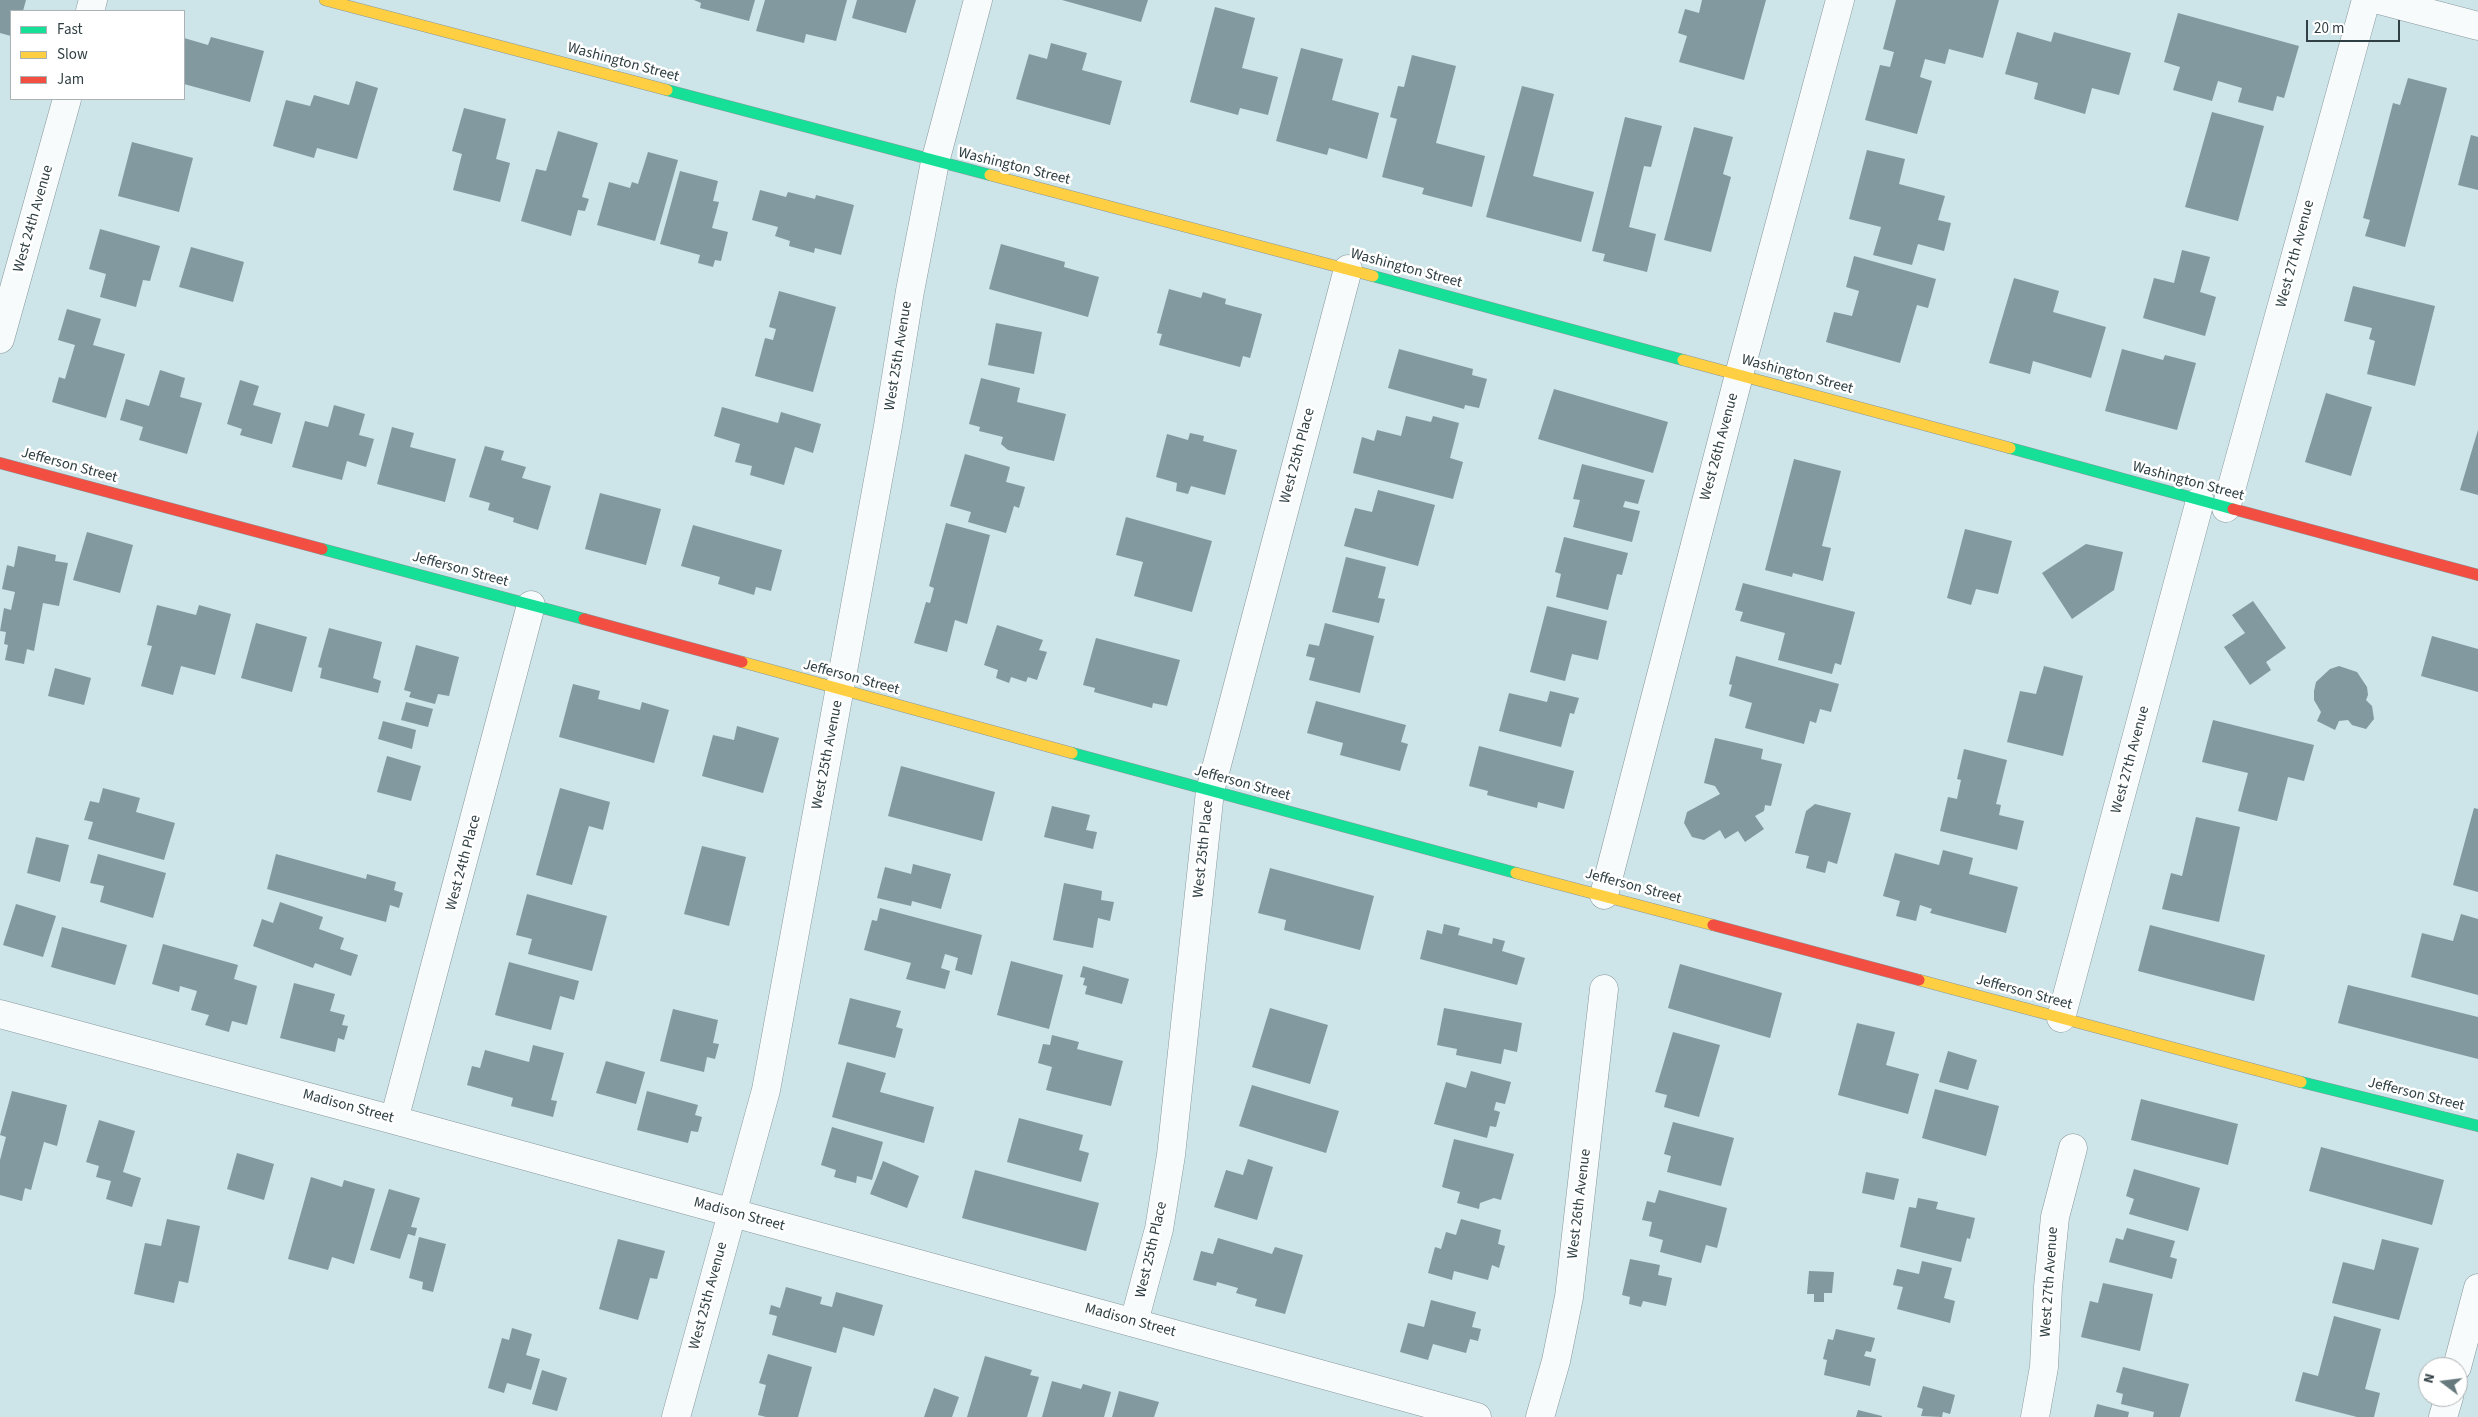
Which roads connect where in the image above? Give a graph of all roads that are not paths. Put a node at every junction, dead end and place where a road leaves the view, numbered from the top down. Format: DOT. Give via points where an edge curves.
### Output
graph roads {
  1 [pos="325,0"];
  2 [pos="978,0"];
  3 [pos="1840,0"];
  4 [pos="2366,0"];
  5 [pos="2379,0"];
  6 [pos="2478,26"];
  7 [pos="67,100"];
  8 [pos="936,162"];
  9 [pos="1348,268"];
  10 [pos="0,339"];
  11 [pos="1738,375"];
  12 [pos="0,463"];
  13 [pos="2213,504"];
  14 [pos="2478,575"];
  15 [pos="532,605"];
  16 [pos="840,691"];
  17 [pos="1210,791"];
  18 [pos="1604,895"];
  19 [pos="1604,989"];
  20 [pos="0,1014"];
  21 [pos="2061,1018"];
  22 [pos="394,1120"];
  23 [pos="2478,1126"];
  24 [pos="2073,1148"];
  25 [pos="732,1213"];
  26 [pos="2478,1288"];
  27 [pos="1134,1322"];
  28 [pos="2460,1357"];
  29 [pos="676,1417"];
  30 [pos="1477,1417"];
  31 [pos="1540,1417"];
  32 [pos="2035,1417"];
  1 -- 8 [label="street, Washington Street"];
  2 -- 8 [label="street, West 25th Avenue"];
  3 -- 11 [label="street, West 26th Avenue"];
  4 -- 13 [label="street, West 27th Avenue"];
  5 -- 6 [label="street"];
  7 -- 10 [label="street, West 24th Avenue"];
  8 -- 9 [label="street, Washington Street"];
  8 -- 16 [label="street, West 25th Avenue" via="910,291"];
  9 -- 11 [label="street, Washington Street"];
  9 -- 17 [label="street, West 25th Place"];
  11 -- 13 [label="street, Washington Street"];
  11 -- 18 [label="street, West 26th Avenue"];
  12 -- 15 [label="street, Jefferson Street"];
  13 -- 14 [label="street, Washington Street"];
  13 -- 21 [label="street, West 27th Avenue"];
  15 -- 16 [label="street, Jefferson Street"];
  15 -- 22 [label="street, West 24th Place"];
  16 -- 17 [label="street, Jefferson Street"];
  16 -- 25 [label="street, West 25th Avenue" via="766,1090"];
  17 -- 18 [label="street, Jefferson Street"];
  17 -- 27 [label="street, West 25th Place" via="1172,1155 1159,1229"];
  18 -- 21 [label="street, Jefferson Street"];
  19 -- 31 [label="street, West 26th Avenue" via="1569,1297"];
  20 -- 22 [label="street, Madison Street"];
  21 -- 23 [label="street, Jefferson Street"];
  22 -- 25 [label="street, Madison Street"];
  24 -- 32 [label="street, West 27th Avenue" via="2055,1218 2044,1367"];
  25 -- 27 [label="street, Madison Street"];
  25 -- 29 [label="street, West 25th Avenue"];
  26 -- 28 [label="street"];
  27 -- 30 [label="street, Madison Street"];
}
